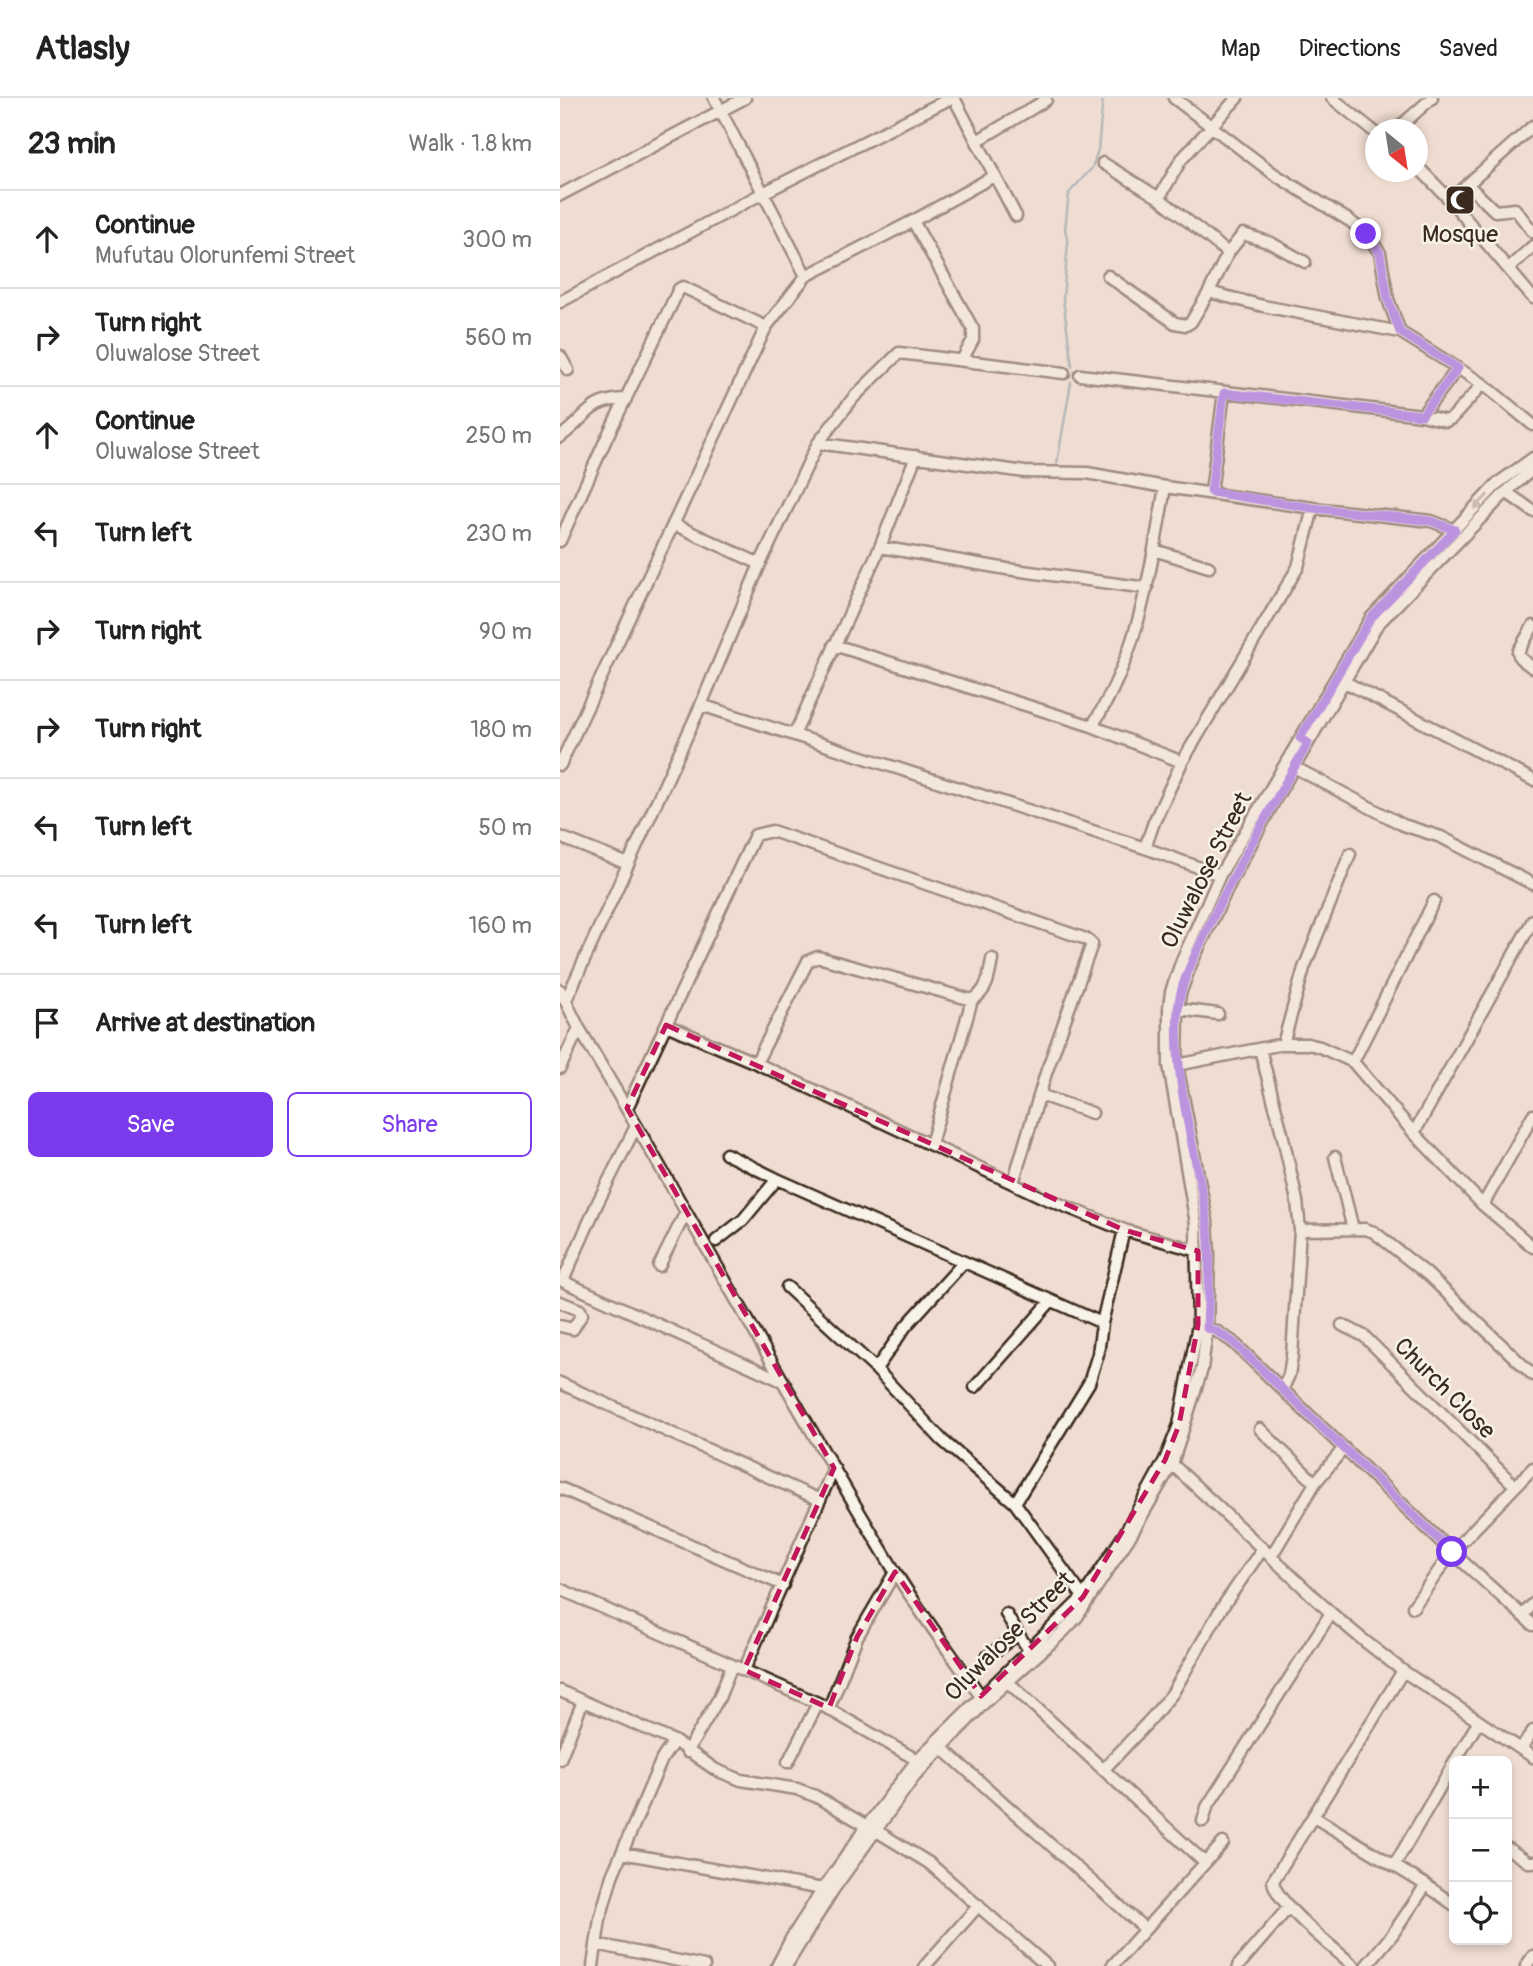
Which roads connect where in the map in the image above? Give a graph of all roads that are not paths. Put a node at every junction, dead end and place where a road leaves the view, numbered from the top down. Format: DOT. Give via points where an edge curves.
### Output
graph roads {
  1 [pos="714,98"];
  2 [pos="745,98"];
  3 [pos="953,98"];
  4 [pos="1174,98"];
  5 [pos="1237,98"];
  6 [pos="1332,98"];
  7 [pos="1432,98"];
  8 [pos="1046,100"];
  9 [pos="721,112"];
  10 [pos="1408,119"];
  11 [pos="1365,124"];
  12 [pos="1210,125"];
  13 [pos="1533,126"];
  14 [pos="977,141"];
  15 [pos="1103,163"];
  16 [pos="994,176"];
  17 [pos="1428,177"];
  18 [pos="1468,185"];
  19 [pos="763,193"];
  20 [pos="560,195"];
  21 [pos="1159,198"];
  22 [pos="1450,200"];
  23 [pos="1016,216"];
  24 [pos="914,221"];
  25 [pos="1533,232"];
  26 [pos="1533,246"];
  27 [pos="1228,253"];
  28 [pos="1305,262"];
  29 [pos="1509,268"];
  30 [pos="806,276"];
  31 [pos="1108,276"];
  32 [pos="1209,292"];
  33 [pos="1533,298"];
  34 [pos="560,302"];
  35 [pos="766,327"];
  36 [pos="1400,332"];
  37 [pos="560,356"];
  38 [pos="962,360"];
  39 [pos="1458,368"];
  40 [pos="568,370"];
  41 [pos="1064,373"];
  42 [pos="1080,375"];
  43 [pos="1483,384"];
  44 [pos="1224,393"];
  45 [pos="626,399"];
  46 [pos="1422,415"];
  47 [pos="1533,425"];
  48 [pos="560,437"];
  49 [pos="818,443"];
  50 [pos="916,457"];
  51 [pos="1533,457"];
  52 [pos="1533,469"];
  53 [pos="1165,487"];
  54 [pos="1211,492"];
  55 [pos="1506,492"];
  56 [pos="1313,508"];
  57 [pos="1533,511"];
  58 [pos="673,524"];
  59 [pos="1455,530"];
  60 [pos="560,541"];
  61 [pos="880,547"];
  62 [pos="1154,550"];
  63 [pos="760,564"];
  64 [pos="1209,567"];
  65 [pos="1147,588"];
  66 [pos="1533,626"];
  67 [pos="834,645"];
  68 [pos="1533,668"];
  69 [pos="1345,682"];
  70 [pos="701,705"];
  71 [pos="1093,726"];
  72 [pos="794,735"];
  73 [pos="1304,741"];
  74 [pos="1182,762"];
  75 [pos="560,765"];
  76 [pos="1294,767"];
  77 [pos="1533,780"];
  78 [pos="560,837"];
  79 [pos="1145,848"];
  80 [pos="1350,854"];
  81 [pos="628,864"];
  82 [pos="1220,875"];
  83 [pos="1533,884"];
  84 [pos="1434,901"];
  85 [pos="1533,920"];
  86 [pos="992,959"];
  87 [pos="560,990"];
  88 [pos="566,1000"];
  89 [pos="972,1000"];
  90 [pos="1178,1009"];
  91 [pos="1218,1014"];
  92 [pos="666,1025"];
  93 [pos="579,1028"];
  94 [pos="1283,1044"];
  95 [pos="1260,1049"];
  96 [pos="1353,1062"];
  97 [pos="756,1063"];
  98 [pos="1177,1065"];
  99 [pos="560,1068"];
  100 [pos="1040,1095"];
  101 [pos="627,1108"];
  102 [pos="1092,1113"];
  103 [pos="1533,1115"];
  104 [pos="636,1126"];
  105 [pos="1414,1133"];
  106 [pos="931,1144"];
  107 [pos="726,1154"];
  108 [pos="1335,1157"];
  109 [pos="777,1179"];
  110 [pos="1013,1183"];
  111 [pos="1483,1205"];
  112 [pos="686,1212"];
  113 [pos="1353,1229"];
  114 [pos="1124,1230"];
  115 [pos="1300,1230"];
  116 [pos="716,1241"];
  117 [pos="1533,1247"];
  118 [pos="1198,1251"];
  119 [pos="964,1262"];
  120 [pos="659,1266"];
  121 [pos="562,1280"];
  122 [pos="787,1287"];
  123 [pos="1051,1301"];
  124 [pos="560,1302"];
  125 [pos="1102,1322"];
  126 [pos="1342,1325"];
  127 [pos="560,1326"];
  128 [pos="1207,1328"];
  129 [pos="876,1369"];
  130 [pos="1533,1375"];
  131 [pos="780,1380"];
  132 [pos="560,1383"];
  133 [pos="975,1387"];
  134 [pos="1283,1388"];
  135 [pos="1260,1429"];
  136 [pos="1344,1448"];
  137 [pos="1172,1464"];
  138 [pos="834,1468"];
  139 [pos="1533,1468"];
  140 [pos="1315,1483"];
  141 [pos="1515,1486"];
  142 [pos="560,1488"];
  143 [pos="820,1500"];
  144 [pos="1015,1503"];
  145 [pos="1267,1551"];
  146 [pos="1452,1552"];
  147 [pos="895,1572"];
  148 [pos="783,1585"];
  149 [pos="560,1589"];
  150 [pos="1083,1597"];
  151 [pos="1533,1604"];
  152 [pos="1413,1607"];
  153 [pos="1331,1613"];
  154 [pos="1006,1614"];
  155 [pos="1522,1615"];
  156 [pos="1533,1625"];
  157 [pos="1018,1634"];
  158 [pos="1029,1650"];
  159 [pos="987,1657"];
  160 [pos="732,1665"];
  161 [pos="744,1670"];
  162 [pos="1403,1671"];
  163 [pos="1008,1682"];
  164 [pos="560,1691"];
  165 [pos="983,1699"];
  166 [pos="583,1701"];
  167 [pos="818,1703"];
  168 [pos="829,1708"];
  169 [pos="1479,1721"];
  170 [pos="1533,1731"];
  171 [pos="674,1741"];
  172 [pos="942,1748"];
  173 [pos="1521,1749"];
  174 [pos="687,1752"];
  175 [pos="1459,1756"];
  176 [pos="1533,1757"];
  177 [pos="560,1759"];
  178 [pos="917,1760"];
  179 [pos="788,1762"];
  180 [pos="1104,1769"];
  181 [pos="1449,1772"];
  182 [pos="1314,1817"];
  183 [pos="1203,1821"];
  184 [pos="871,1828"];
  185 [pos="1223,1843"];
  186 [pos="1512,1851"];
  187 [pos="622,1853"];
  188 [pos="1533,1862"];
  189 [pos="1205,1863"];
  190 [pos="1394,1866"];
  191 [pos="1426,1885"];
  192 [pos="824,1889"];
  193 [pos="1449,1901"];
  194 [pos="979,1905"];
  195 [pos="1289,1907"];
  196 [pos="1144,1928"];
  197 [pos="596,1944"];
  198 [pos="1533,1956"];
  199 [pos="593,1966"];
  200 [pos="705,1966"];
  201 [pos="777,1966"];
  202 [pos="786,1966"];
  203 [pos="925,1966"];
  204 [pos="1047,1966"];
  205 [pos="1112,1966"];
  206 [pos="1238,1966"];
  207 [pos="1354,1966"];
  208 [pos="1366,1966"];
  209 [pos="1526,1966"];
  1 -- 9 [label="street"];
  2 -- 9 [label="street"];
  3 -- 14 [label="street"];
  3 -- 19 [label="street"];
  4 -- 12 [label="street"];
  5 -- 12 [label="street"];
  6 -- 11 [label="street"];
  7 -- 10 [label="street"];
  8 -- 14 [label="street"];
  9 -- 19 [label="street"];
  9 -- 20 [label="street"];
  12 -- 21 [label="street" via="1181,160"];
  12 -- 36 [label="street" via="1274,174 1366,234 1380,253 1388,299"];
  13 -- 18 [label="street"];
  14 -- 16 [label="street"];
  15 -- 21 [label="street"];
  16 -- 23 [label="street"];
  16 -- 24 [label="street"];
  17 -- 22 [label="street"];
  18 -- 22 [label="street"];
  18 -- 25 [label="street" via="1495,211 1515,209"];
  19 -- 30 [label="street"];
  19 -- 34 [label="street"];
  21 -- 27 [label="street"];
  22 -- 29 [label="street"];
  24 -- 30 [label="street"];
  24 -- 38 [label="street" via="973,330 974,340"];
  26 -- 29 [label="street"];
  27 -- 28 [label="street" via="1240,236 1247,234"];
  27 -- 32 [label="street"];
  29 -- 33 [label="street"];
  30 -- 35 [label="street"];
  31 -- 32 [label="street" via="1175,323 1189,324"];
  32 -- 36 [label="street"];
  35 -- 45 [label="street" via="679,289"];
  35 -- 58 [label="street"];
  36 -- 39 [label="street"];
  37 -- 40 [label="street"];
  38 -- 41 [label="street"];
  38 -- 49 [label="street" via="899,353 854,397"];
  39 -- 43 [label="street"];
  39 -- 46 [label="street"];
  42 -- 44 [label="street"];
  43 -- 46 [label="street" via="1449,420"];
  43 -- 47 [label="street"];
  44 -- 46 [label="street"];
  44 -- 54 [label="street"];
  45 -- 48 [label="street" via="595,404"];
  45 -- 60 [label="street"];
  49 -- 50 [label="street"];
  49 -- 63 [label="street"];
  50 -- 53 [label="street" via="1026,472 1087,473"];
  50 -- 61 [label="street"];
  51 -- 59 [label="street, Oluwalose Street, one-way" via="1498,483"];
  52 -- 55 [label="street, Oluwalose Street"];
  53 -- 54 [label="street"];
  53 -- 62 [label="street"];
  54 -- 56 [label="street"];
  55 -- 57 [label="street"];
  55 -- 69 [label="street, Oluwalose Street" via="1377,625"];
  56 -- 59 [label="street" via="1431,521"];
  56 -- 74 [label="street" via="1298,567"];
  58 -- 63 [label="street"];
  58 -- 75 [label="street"];
  59 -- 73 [label="street, Oluwalose Street" via="1371,618"];
  61 -- 65 [label="street"];
  61 -- 67 [label="street"];
  62 -- 64 [label="street"];
  62 -- 65 [label="street"];
  63 -- 70 [label="street"];
  65 -- 71 [label="street" via="1117,683"];
  66 -- 68 [label="street" via="1518,652"];
  67 -- 71 [label="street"];
  67 -- 72 [label="street"];
  69 -- 73 [label="street, Oluwalose Street"];
  69 -- 77 [label="street"];
  70 -- 72 [label="street"];
  70 -- 81 [label="street"];
  71 -- 74 [label="street"];
  72 -- 79 [label="street"];
  73 -- 76 [label="street, Oluwalose Street"];
  73 -- 82 [label="street, Oluwalose Street"];
  74 -- 79 [label="street"];
  76 -- 83 [label="street" via="1403,825 1441,837"];
  76 -- 90 [label="street, Oluwalose Street" via="1220,903 1191,964"];
  78 -- 81 [label="street"];
  79 -- 82 [label="street"];
  80 -- 94 [label="street" via="1304,968"];
  81 -- 88 [label="street"];
  82 -- 118 [label="street, Oluwalose Street" via="1182,960 1169,1007 1169,1065"];
  84 -- 96 [label="street"];
  85 -- 105 [label="street"];
  86 -- 89 [label="street" via="981,995"];
  87 -- 88 [label="street"];
  88 -- 93 [label="street"];
  89 -- 97 [label="street" via="812,958"];
  89 -- 106 [label="street"];
  90 -- 91 [label="street"];
  90 -- 98 [label="street, Oluwalose Street"];
  92 -- 97 [label="street"];
  92 -- 100 [label="street" via="755,835 772,831 1090,941"];
  92 -- 101 [label="street"];
  93 -- 99 [label="street"];
  93 -- 101 [label="street"];
  94 -- 95 [label="street"];
  94 -- 96 [label="street" via="1320,1046"];
  95 -- 98 [label="street"];
  95 -- 115 [label="street"];
  96 -- 105 [label="street"];
  97 -- 106 [label="street"];
  98 -- 128 [label="street, Oluwalose Street" via="1207,1221"];
  100 -- 102 [label="street"];
  100 -- 110 [label="street"];
  101 -- 104 [label="street"];
  103 -- 111 [label="street"];
  104 -- 112 [label="street"];
  104 -- 121 [label="street"];
  105 -- 111 [label="street"];
  106 -- 110 [label="street"];
  107 -- 109 [label="street"];
  108 -- 113 [label="street"];
  109 -- 116 [label="street" via="743,1220"];
  109 -- 119 [label="street"];
  110 -- 114 [label="street"];
  111 -- 117 [label="street"];
  112 -- 120 [label="street"];
  112 -- 131 [label="street"];
  113 -- 115 [label="street"];
  113 -- 130 [label="street" via="1370,1229 1427,1273"];
  114 -- 118 [label="street"];
  114 -- 125 [label="street"];
  115 -- 134 [label="street" via="1292,1356"];
  118 -- 150 [label="street, Oluwalose Street" via="1198,1325 1179,1425 1124,1535"];
  119 -- 123 [label="street"];
  119 -- 129 [label="street" via="906,1326"];
  121 -- 131 [label="street"];
  122 -- 129 [label="street"];
  123 -- 125 [label="street"];
  123 -- 133 [label="street"];
  124 -- 127 [label="street" via="582,1314 573,1329"];
  125 -- 144 [label="street" via="1089,1383"];
  126 -- 141 [label="street, Church Close" via="1371,1343"];
  128 -- 134 [label="street" via="1233,1342"];
  128 -- 137 [label="street, Oluwalose Street" via="1202,1369"];
  129 -- 144 [label="street" via="942,1440"];
  131 -- 138 [label="street"];
  132 -- 143 [label="street"];
  134 -- 136 [label="street"];
  135 -- 140 [label="street"];
  136 -- 140 [label="street"];
  136 -- 146 [label="street"];
  137 -- 145 [label="street"];
  137 -- 163 [label="street, Oluwalose Street" via="1077,1617"];
  138 -- 143 [label="street"];
  138 -- 147 [label="street"];
  139 -- 141 [label="street"];
  140 -- 145 [label="street"];
  141 -- 146 [label="street"];
  142 -- 148 [label="street"];
  143 -- 148 [label="street"];
  144 -- 150 [label="street"];
  145 -- 153 [label="street"];
  145 -- 180 [label="street" via="1220,1609 1172,1693"];
  146 -- 152 [label="street"];
  146 -- 155 [label="street"];
  147 -- 165 [label="street"];
  147 -- 168 [label="street" via="857,1637"];
  148 -- 161 [label="street"];
  149 -- 160 [label="street"];
  150 -- 158 [label="street, Oluwalose Street"];
  151 -- 155 [label="street"];
  153 -- 162 [label="street"];
  153 -- 183 [label="street" via="1207,1807"];
  154 -- 157 [label="street"];
  155 -- 156 [label="street"];
  157 -- 158 [label="street"];
  157 -- 159 [label="street"];
  158 -- 165 [label="street, Oluwalose Street"];
  160 -- 161 [label="street"];
  160 -- 174 [label="street" via="719,1698"];
  161 -- 167 [label="street"];
  162 -- 169 [label="street"];
  162 -- 182 [label="street"];
  163 -- 165 [label="street, Oluwalose Street"];
  163 -- 180 [label="street"];
  164 -- 166 [label="street"];
  165 -- 172 [label="street, Oluwalose Street"];
  165 -- 178 [label="street, Oluwalose Street"];
  166 -- 171 [label="street"];
  166 -- 177 [label="street"];
  167 -- 168 [label="street"];
  167 -- 179 [label="street"];
  168 -- 178 [label="street"];
  169 -- 173 [label="street"];
  169 -- 175 [label="street"];
  170 -- 173 [label="street"];
  171 -- 174 [label="street"];
  171 -- 187 [label="street"];
  172 -- 184 [label="street, Oluwalose Street"];
  172 -- 196 [label="street"];
  173 -- 176 [label="street"];
  174 -- 184 [label="street" via="741,1780 816,1796"];
  178 -- 184 [label="street, Oluwalose Street"];
  180 -- 189 [label="street"];
  181 -- 190 [label="street"];
  182 -- 190 [label="street"];
  182 -- 195 [label="street" via="1273,1881"];
  184 -- 192 [label="street, Oluwalose Street"];
  184 -- 194 [label="street" via="929,1863"];
  184 -- 202 [label="street, Oluwalose Street"];
  185 -- 189 [label="street"];
  186 -- 188 [label="street"];
  187 -- 192 [label="street"];
  187 -- 197 [label="street" via="607,1889"];
  189 -- 196 [label="street"];
  190 -- 191 [label="street"];
  191 -- 193 [label="street"];
  191 -- 208 [label="street"];
  192 -- 201 [label="street, Oluwalose Street"];
  194 -- 203 [label="street"];
  194 -- 204 [label="street"];
  195 -- 206 [label="street"];
  195 -- 207 [label="street"];
  196 -- 205 [label="street"];
  197 -- 199 [label="street"];
  197 -- 200 [label="street"];
  198 -- 209 [label="street"];
}
